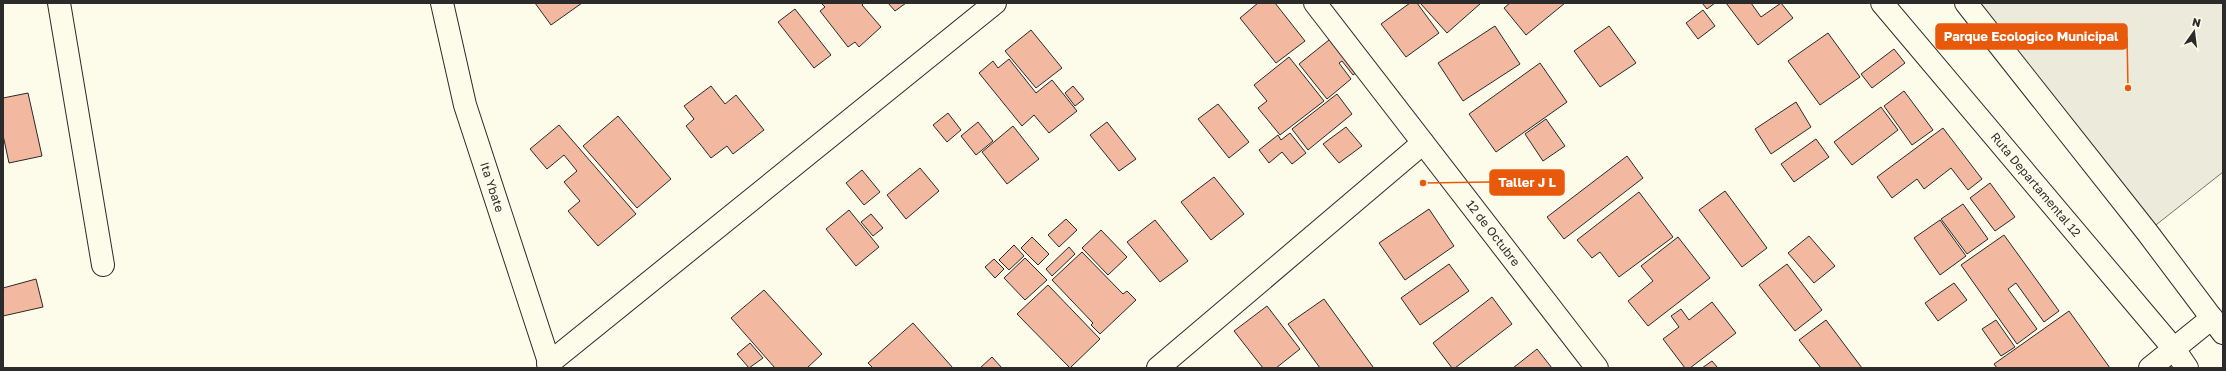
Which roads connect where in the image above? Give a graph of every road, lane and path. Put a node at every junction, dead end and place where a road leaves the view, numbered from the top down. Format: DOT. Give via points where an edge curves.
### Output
graph roads {
  1 [pos="59,3"];
  2 [pos="442,3"];
  3 [pos="995,3"];
  4 [pos="1315,3"];
  5 [pos="1882,3"];
  6 [pos="1966,3"];
  7 [pos="1423,144"];
  8 [pos="103,265"];
  9 [pos="2218,326"];
  10 [pos="2174,349"];
  11 [pos="549,366"];
  12 [pos="1158,368"];
  13 [pos="1597,368"];
  14 [pos="2150,368"];
  15 [pos="2187,368"];
  1 -- 8 [label="street"];
  2 -- 11 [label="street, Ita Ybate" via="465,104"];
  3 -- 11 [label="street"];
  4 -- 7 [label="street, 12 de Octubre"];
  5 -- 10 [label="street, Ruta Departamental 12"];
  6 -- 9 [label="street" via="2148,232"];
  7 -- 12 [label="street"];
  7 -- 13 [label="street, 12 de Octubre"];
  9 -- 10 [label="street"];
  10 -- 14 [label="street"];
  10 -- 15 [label="street, Ruta Departamental 12"];
}
